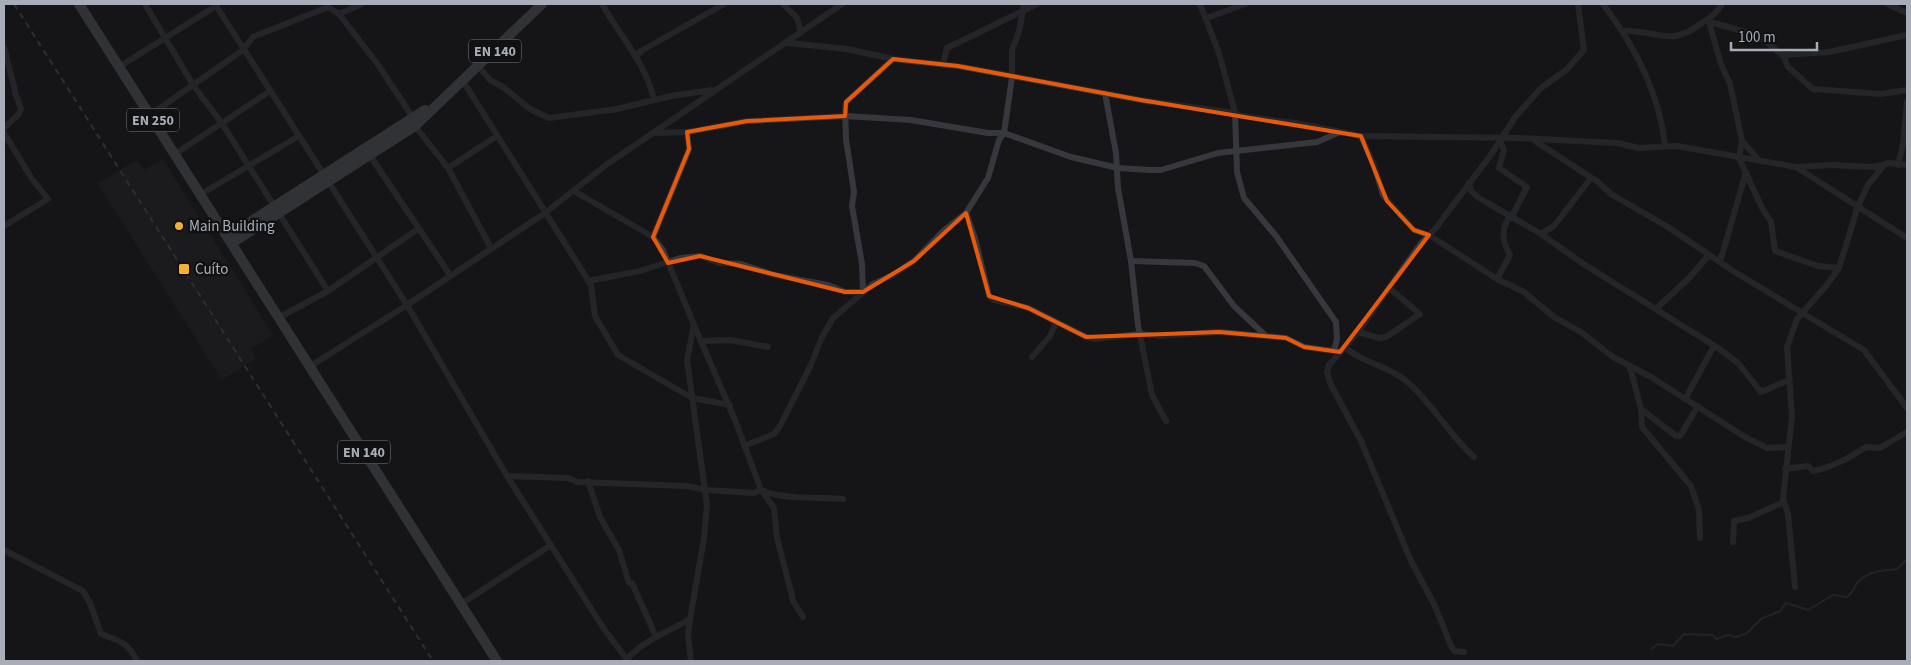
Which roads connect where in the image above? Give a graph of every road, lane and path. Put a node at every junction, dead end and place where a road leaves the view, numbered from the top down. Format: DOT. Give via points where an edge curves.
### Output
graph roads {
  1 [pos="79,4"];
  2 [pos="145,4"];
  3 [pos="321,4"];
  4 [pos="362,4"];
  5 [pos="542,4"];
  6 [pos="602,4"];
  7 [pos="724,4"];
  8 [pos="783,4"];
  9 [pos="842,4"];
  10 [pos="1037,4"];
  11 [pos="1200,4"];
  12 [pos="1245,4"];
  13 [pos="1578,4"];
  14 [pos="1603,4"];
  15 [pos="1722,4"];
  16 [pos="1887,4"];
  17 [pos="215,5"];
  18 [pos="328,7"];
  19 [pos="1023,7"];
  20 [pos="1907,13"];
  21 [pos="339,14"];
  22 [pos="1207,18"];
  23 [pos="1709,20"];
  24 [pos="1624,31"];
  25 [pos="801,33"];
  26 [pos="1907,35"];
  27 [pos="165,37"];
  28 [pos="788,43"];
  29 [pos="4,47"];
  30 [pos="244,50"];
  31 [pos="639,54"];
  32 [pos="1782,55"];
  33 [pos="893,59"];
  34 [pos="943,64"];
  35 [pos="120,67"];
  36 [pos="479,67"];
  37 [pos="1012,78"];
  38 [pos="463,81"];
  39 [pos="193,85"];
  40 [pos="714,90"];
  41 [pos="1907,90"];
  42 [pos="270,91"];
  43 [pos="1105,93"];
  44 [pos="654,100"];
  45 [pos="1907,102"];
  46 [pos="1235,113"];
  47 [pos="150,114"];
  48 [pos="845,116"];
  49 [pos="221,122"];
  50 [pos="414,122"];
  51 [pos="4,128"];
  52 [pos="687,132"];
  53 [pos="1343,132"];
  54 [pos="4,133"];
  55 [pos="653,133"];
  56 [pos="1004,133"];
  57 [pos="299,136"];
  58 [pos="497,136"];
  59 [pos="1362,136"];
  60 [pos="1499,138"];
  61 [pos="1531,140"];
  62 [pos="1742,141"];
  63 [pos="1666,145"];
  64 [pos="1238,150"];
  65 [pos="367,152"];
  66 [pos="175,154"];
  67 [pos="1739,158"];
  68 [pos="1758,160"];
  69 [pos="248,165"];
  70 [pos="1884,165"];
  71 [pos="1898,165"];
  72 [pos="1907,165"];
  73 [pos="1796,167"];
  74 [pos="448,168"];
  75 [pos="1118,168"];
  76 [pos="1746,172"];
  77 [pos="1592,178"];
  78 [pos="326,179"];
  79 [pos="1469,183"];
  80 [pos="574,191"];
  81 [pos="201,194"];
  82 [pos="1858,206"];
  83 [pos="277,210"];
  84 [pos="545,213"];
  85 [pos="966,213"];
  86 [pos="1510,217"];
  87 [pos="4,226"];
  88 [pos="418,229"];
  89 [pos="1541,234"];
  90 [pos="1429,235"];
  91 [pos="653,236"];
  92 [pos="1907,238"];
  93 [pos="230,239"];
  94 [pos="491,248"];
  95 [pos="1709,255"];
  96 [pos="376,258"];
  97 [pos="1131,261"];
  98 [pos="1720,262"];
  99 [pos="668,263"];
  100 [pos="1839,268"];
  101 [pos="450,275"];
  102 [pos="1497,280"];
  103 [pos="588,282"];
  104 [pos="1389,288"];
  105 [pos="328,291"];
  106 [pos="863,292"];
  107 [pos="407,305"];
  108 [pos="1656,309"];
  109 [pos="1802,313"];
  110 [pos="278,318"];
  111 [pos="1056,322"];
  112 [pos="694,325"];
  113 [pos="1358,332"];
  114 [pos="1140,334"];
  115 [pos="1266,336"];
  116 [pos="703,341"];
  117 [pos="1714,346"];
  118 [pos="768,347"];
  119 [pos="1339,350"];
  120 [pos="1032,357"];
  121 [pos="1630,366"];
  122 [pos="309,367"];
  123 [pos="1789,380"];
  124 [pos="692,398"];
  125 [pos="1685,399"];
  126 [pos="730,405"];
  127 [pos="1698,406"];
  128 [pos="1907,408"];
  129 [pos="1641,409"];
  130 [pos="1166,421"];
  131 [pos="1907,432"];
  132 [pos="744,446"];
  133 [pos="1788,447"];
  134 [pos="1474,457"];
  135 [pos="1785,469"];
  136 [pos="507,476"];
  137 [pos="588,481"];
  138 [pos="706,490"];
  139 [pos="760,490"];
  140 [pos="843,499"];
  141 [pos="1784,502"];
  142 [pos="1700,538"];
  143 [pos="1733,542"];
  144 [pos="551,545"];
  145 [pos="4,550"];
  146 [pos="1795,587"];
  147 [pos="461,604"];
  148 [pos="803,617"];
  149 [pos="690,618"];
  150 [pos="656,637"];
  151 [pos="1464,652"];
  152 [pos="627,660"];
  153 [pos="136,661"];
  154 [pos="497,661"];
  155 [pos="691,661"];
  1 -- 35 [label="main road, EN 250"];
  2 -- 27 [label="street"];
  3 -- 18 [label="street"];
  4 -- 21 [label="street"];
  5 -- 36 [label="main road, EN 140"];
  6 -- 31 [label="street" via="632,49"];
  7 -- 31 [label="street"];
  8 -- 25 [label="street" via="797,18"];
  9 -- 25 [label="street"];
  10 -- 19 [label="street"];
  11 -- 22 [label="street"];
  12 -- 22 [label="street"];
  13 -- 60 [label="street" via="1584,50 1566,70 1541,88"];
  14 -- 24 [label="street"];
  15 -- 23 [label="street"];
  16 -- 20 [label="street"];
  17 -- 27 [label="street"];
  17 -- 30 [label="street"];
  18 -- 21 [label="street"];
  18 -- 30 [label="street" via="252,37"];
  19 -- 34 [label="street" via="947,48"];
  19 -- 37 [label="street" via="1012,50"];
  21 -- 50 [label="street" via="379,66"];
  22 -- 46 [label="street"];
  23 -- 24 [label="street" via="1677,37"];
  23 -- 32 [label="street" via="1758,35"];
  23 -- 62 [label="street" via="1730,84"];
  24 -- 63 [label="street" via="1639,57"];
  25 -- 28 [label="street"];
  26 -- 32 [label="street" via="1829,52"];
  27 -- 35 [label="street"];
  27 -- 39 [label="street"];
  28 -- 33 [label="street" via="847,49"];
  28 -- 40 [label="street"];
  29 -- 51 [label="street" via="21,109 20,114"];
  30 -- 39 [label="street"];
  30 -- 42 [label="street"];
  31 -- 44 [label="street"];
  32 -- 41 [label="street" via="1788,67 1813,89 1881,94"];
  33 -- 34 [label="street"];
  33 -- 48 [label="street" via="846,102"];
  34 -- 37 [label="street"];
  35 -- 47 [label="main road, EN 250"];
  36 -- 38 [label="main road, EN 140"];
  36 -- 44 [label="street" via="490,80 549,118 617,109"];
  37 -- 43 [label="street"];
  37 -- 56 [label="street"];
  38 -- 50 [label="main road, EN 140"];
  38 -- 58 [label="street"];
  39 -- 47 [label="street"];
  39 -- 49 [label="street"];
  40 -- 44 [label="street"];
  40 -- 55 [label="street"];
  42 -- 49 [label="street"];
  42 -- 57 [label="street"];
  43 -- 46 [label="street"];
  43 -- 75 [label="street"];
  45 -- 71 [label="street"];
  46 -- 53 [label="street"];
  46 -- 64 [label="street"];
  47 -- 66 [label="main road, EN 250"];
  48 -- 52 [label="street" via="747,121"];
  48 -- 56 [label="street" via="911,120"];
  48 -- 106 [label="street"];
  49 -- 66 [label="street"];
  49 -- 69 [label="street"];
  50 -- 65 [label="main road, EN 140"];
  50 -- 74 [label="street"];
  52 -- 55 [label="street"];
  52 -- 91 [label="street" via="689,149"];
  53 -- 59 [label="street"];
  53 -- 64 [label="street" via="1309,143"];
  54 -- 87 [label="street" via="32,179 48,198"];
  55 -- 80 [label="street"];
  56 -- 75 [label="street" via="1048,150"];
  56 -- 85 [label="street" via="988,178"];
  57 -- 69 [label="street"];
  57 -- 78 [label="street"];
  58 -- 74 [label="street"];
  58 -- 84 [label="street"];
  59 -- 60 [label="street"];
  59 -- 90 [label="street" via="1387,201 1414,230"];
  60 -- 61 [label="street"];
  60 -- 79 [label="street"];
  60 -- 86 [label="street" via="1504,150 1499,168 1527,187"];
  61 -- 63 [label="street" via="1639,148"];
  61 -- 77 [label="street"];
  62 -- 67 [label="street"];
  62 -- 68 [label="street"];
  63 -- 67 [label="street"];
  64 -- 75 [label="street" via="1203,156 1161,170"];
  64 -- 119 [label="street" via="1237,172 1244,198 1276,236 1336,322"];
  65 -- 78 [label="main road, EN 140"];
  65 -- 88 [label="street"];
  66 -- 81 [label="main road, EN 250"];
  67 -- 68 [label="street"];
  67 -- 76 [label="street"];
  68 -- 73 [label="street"];
  69 -- 81 [label="street"];
  69 -- 83 [label="street"];
  70 -- 71 [label="street"];
  70 -- 73 [label="street"];
  70 -- 82 [label="street"];
  71 -- 72 [label="street"];
  73 -- 82 [label="street"];
  74 -- 94 [label="street"];
  75 -- 97 [label="street" via="1118,188"];
  76 -- 98 [label="street"];
  76 -- 100 [label="street" via="1770,222 1775,251 1818,266"];
  77 -- 89 [label="street" via="1554,226"];
  77 -- 95 [label="street" via="1611,194"];
  78 -- 83 [label="main road, EN 140"];
  78 -- 96 [label="street"];
  79 -- 86 [label="street" via="1474,194"];
  79 -- 90 [label="street"];
  80 -- 84 [label="street"];
  80 -- 91 [label="street"];
  81 -- 93 [label="main road, EN 250"];
  82 -- 92 [label="street"];
  82 -- 100 [label="street"];
  83 -- 93 [label="main road, EN 140"];
  83 -- 105 [label="street"];
  84 -- 94 [label="street"];
  84 -- 103 [label="street"];
  85 -- 106 [label="street" via="914,261"];
  85 -- 111 [label="street" via="976,238 989,296 1028,308"];
  86 -- 89 [label="street"];
  86 -- 102 [label="street" via="1504,226 1503,238 1510,255"];
  88 -- 96 [label="street"];
  88 -- 101 [label="street"];
  89 -- 108 [label="street"];
  90 -- 102 [label="street"];
  90 -- 104 [label="street"];
  91 -- 99 [label="street"];
  93 -- 110 [label="main road, EN 140"];
  94 -- 101 [label="street"];
  95 -- 98 [label="street"];
  95 -- 108 [label="street"];
  96 -- 105 [label="street"];
  96 -- 107 [label="street"];
  97 -- 114 [label="street"];
  97 -- 115 [label="street" via="1204,266 1234,306"];
  98 -- 109 [label="street"];
  99 -- 103 [label="street"];
  99 -- 106 [label="street" via="700,256 719,263 741,264 774,275 828,285 845,292"];
  99 -- 112 [label="street"];
  100 -- 109 [label="street"];
  101 -- 107 [label="street"];
  102 -- 121 [label="street" via="1524,292 1554,317"];
  103 -- 124 [label="street" via="595,316 614,351"];
  104 -- 113 [label="street"];
  104 -- 113 [label="street" via="1420,314 1386,337"];
  105 -- 110 [label="street"];
  106 -- 132 [label="street" via="833,318 787,416 774,434"];
  107 -- 122 [label="street"];
  107 -- 136 [label="street"];
  108 -- 117 [label="street"];
  109 -- 123 [label="street" via="1792,328 1787,347"];
  109 -- 128 [label="street" via="1864,350"];
  110 -- 122 [label="main road, EN 140"];
  111 -- 114 [label="street" via="1094,338"];
  111 -- 120 [label="street" via="1050,336"];
  112 -- 116 [label="street"];
  112 -- 124 [label="street" via="687,360"];
  113 -- 119 [label="street"];
  114 -- 115 [label="street" via="1160,336 1219,332"];
  114 -- 130 [label="street" via="1152,395"];
  115 -- 119 [label="street" via="1286,338 1304,348"];
  116 -- 118 [label="street" via="730,340"];
  116 -- 126 [label="street"];
  117 -- 123 [label="street" via="1738,363 1761,392"];
  117 -- 125 [label="street"];
  119 -- 134 [label="street" via="1389,370 1410,384"];
  119 -- 151 [label="street" via="1327,373 1331,385 1361,441 1451,646 1459,653"];
  121 -- 125 [label="street"];
  121 -- 129 [label="street"];
  122 -- 147 [label="main road, EN 140"];
  123 -- 133 [label="street" via="1792,416"];
  124 -- 126 [label="street"];
  124 -- 138 [label="street"];
  125 -- 127 [label="street"];
  126 -- 132 [label="street"];
  127 -- 129 [label="street" via="1680,436"];
  127 -- 133 [label="street" via="1767,448"];
  129 -- 142 [label="street" via="1643,431 1696,496"];
  131 -- 135 [label="street" via="1880,448 1866,446 1844,461 1820,469 1813,471 1808,466"];
  132 -- 139 [label="street"];
  133 -- 135 [label="street"];
  135 -- 141 [label="street"];
  136 -- 137 [label="street"];
  136 -- 144 [label="street"];
  137 -- 138 [label="street" via="687,486"];
  137 -- 150 [label="street" via="600,517 614,538 629,583 632,583"];
  138 -- 139 [label="street" via="754,493"];
  138 -- 149 [label="street" via="704,538"];
  139 -- 140 [label="street" via="785,497"];
  139 -- 148 [label="street" via="774,508 777,538 790,592"];
  141 -- 143 [label="street" via="1734,521"];
  141 -- 146 [label="street"];
  144 -- 147 [label="street"];
  144 -- 152 [label="street"];
  145 -- 153 [label="street" via="82,592 90,603 101,634 122,642 131,649"];
  147 -- 154 [label="main road, EN 140"];
  149 -- 150 [label="street"];
  149 -- 155 [label="street"];
  150 -- 152 [label="street" via="643,643"];
}
